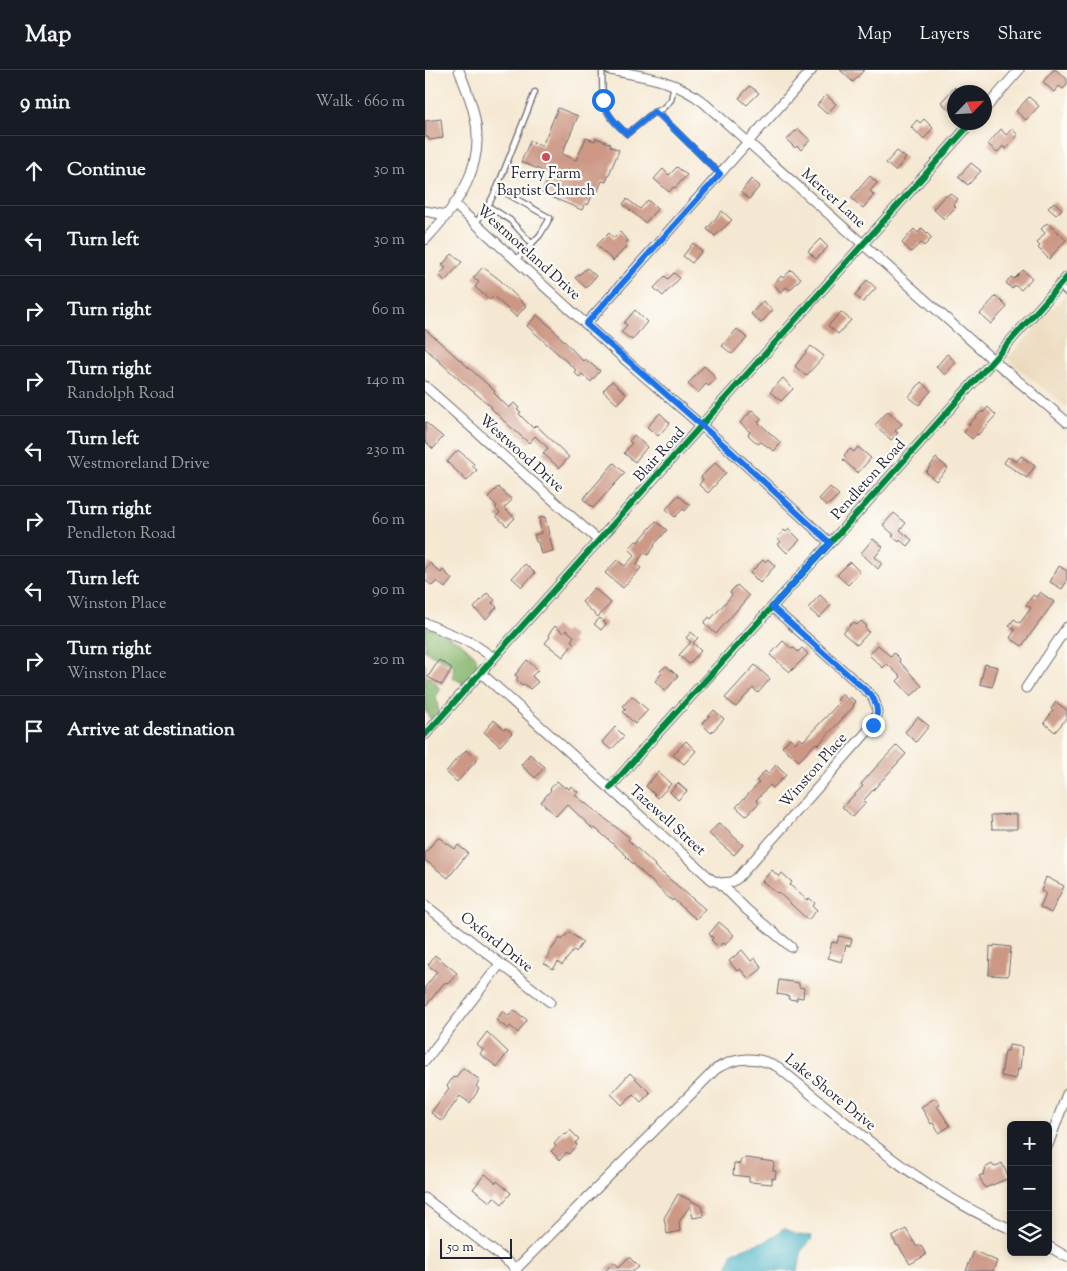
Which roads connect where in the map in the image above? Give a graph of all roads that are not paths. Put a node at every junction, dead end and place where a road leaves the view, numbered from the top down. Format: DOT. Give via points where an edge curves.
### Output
graph roads {
  1 [pos="459,70"];
  2 [pos="602,70"];
  3 [pos="610,70"];
  4 [pos="812,70"];
  5 [pos="1019,70"];
  6 [pos="675,84"];
  7 [pos="535,92"];
  8 [pos="992,101"];
  9 [pos="654,112"];
  10 [pos="965,130"];
  11 [pos="748,142"];
  12 [pos="720,174"];
  13 [pos="497,188"];
  14 [pos="454,204"];
  15 [pos="488,206"];
  16 [pos="425,212"];
  17 [pos="446,215"];
  18 [pos="475,224"];
  19 [pos="425,240"];
  20 [pos="532,244"];
  21 [pos="864,245"];
  22 [pos="515,261"];
  23 [pos="1067,277"];
  24 [pos="1059,286"];
  25 [pos="1067,293"];
  26 [pos="586,324"];
  27 [pos="993,360"];
  28 [pos="425,386"];
  29 [pos="1067,422"];
  30 [pos="702,426"];
  31 [pos="599,541"];
  32 [pos="830,543"];
  33 [pos="772,607"];
  34 [pos="425,623"];
  35 [pos="1067,627"];
  36 [pos="494,658"];
  37 [pos="481,673"];
  38 [pos="1026,688"];
  39 [pos="425,736"];
  40 [pos="610,788"];
  41 [pos="720,883"];
  42 [pos="425,905"];
  43 [pos="791,947"];
  44 [pos="500,964"];
  45 [pos="550,1002"];
  46 [pos="425,1061"];
  47 [pos="1067,1094"];
  48 [pos="1052,1134"];
  49 [pos="425,1198"];
  50 [pos="1007,1227"];
  51 [pos="1052,1248"];
  52 [pos="1067,1257"];
  53 [pos="515,1270"];
  1 -- 14 [label="street" via="475,114 478,144 469,182"];
  2 -- 9 [label="lane" via="605,108 627,134"];
  3 -- 6 [label="street, Mercer Lane"];
  4 -- 11 [label="street"];
  5 -- 8 [label="street"];
  6 -- 9 [label="lane" via="671,100"];
  6 -- 11 [label="street, Mercer Lane" via="691,92"];
  7 -- 13 [label="lane"];
  9 -- 12 [label="lane"];
  10 -- 21 [label="street, Blair Road"];
  11 -- 12 [label="street"];
  11 -- 21 [label="street, Mercer Lane"];
  12 -- 26 [label="street"];
  13 -- 15 [label="lane"];
  13 -- 20 [label="lane" via="550,218"];
  14 -- 17 [label="street"];
  14 -- 18 [label="street, Westmoreland Drive"];
  15 -- 18 [label="lane"];
  15 -- 20 [label="lane" via="510,220"];
  16 -- 17 [label="street"];
  17 -- 19 [label="street"];
  18 -- 22 [label="street, Westmoreland Drive"];
  20 -- 22 [label="lane"];
  21 -- 27 [label="street, Mercer Lane"];
  21 -- 30 [label="street, Blair Road"];
  22 -- 26 [label="street, Westmoreland Drive"];
  23 -- 24 [label="street, Pendleton Road"];
  24 -- 25 [label="lane"];
  24 -- 27 [label="street, Pendleton Road"];
  26 -- 30 [label="street, Westmoreland Drive"];
  27 -- 29 [label="street, Mercer Lane"];
  27 -- 32 [label="street, Pendleton Road"];
  28 -- 31 [label="street, Westwood Drive"];
  30 -- 31 [label="street, Blair Road"];
  30 -- 32 [label="street, Westmoreland Drive"];
  31 -- 36 [label="street, Blair Road"];
  32 -- 33 [label="street, Pendleton Road"];
  33 -- 40 [label="street, Pendleton Road"];
  33 -- 41 [label="street, Winston Place" via="872,696 878,712 873,725 738,878"];
  34 -- 36 [label="street" via="472,644"];
  35 -- 38 [label="street"];
  36 -- 37 [label="street, Blair Road"];
  37 -- 39 [label="street, Blair Road"];
  37 -- 40 [label="street, Tazewell Street"];
  40 -- 41 [label="street, Tazewell Street" via="712,880"];
  41 -- 43 [label="street, Tazewell Street"];
  42 -- 44 [label="street, Oxford Drive"];
  44 -- 45 [label="street, Oxford Drive"];
  44 -- 46 [label="street"];
  47 -- 48 [label="street"];
  49 -- 53 [label="street"];
  50 -- 53 [label="street, Lake Shore Drive" via="985,1218 918,1178 778,1067 763,1060 747,1058 717,1069"];
  51 -- 52 [label="street"];
}
